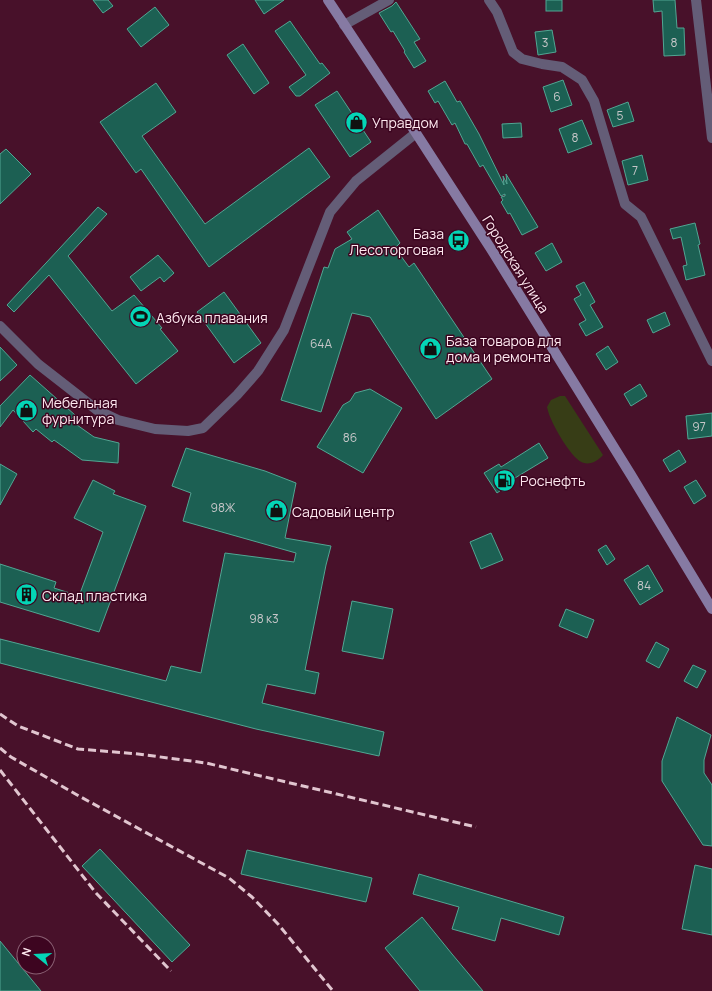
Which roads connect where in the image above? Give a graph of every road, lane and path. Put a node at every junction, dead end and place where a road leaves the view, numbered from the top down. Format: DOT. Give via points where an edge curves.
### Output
graph roads {
  1 [pos="328,0"];
  2 [pos="389,0"];
  3 [pos="489,0"];
  4 [pos="696,0"];
  5 [pos="344,25"];
  6 [pos="416,133"];
  7 [pos="712,138"];
  8 [pos="0,326"];
  9 [pos="712,361"];
  10 [pos="712,609"];
  1 -- 5 [label="main road, Городская улица"];
  2 -- 5 [label="street"];
  3 -- 9 [label="street" via="497,12 513,52 522,59 562,67 582,80 594,101 625,204 642,217"];
  4 -- 7 [label="street"];
  5 -- 6 [label="main road, Городская улица"];
  6 -- 8 [label="street" via="356,180 330,212 284,330 258,371 203,428 188,431 155,429 118,420 97,410 38,364"];
  6 -- 10 [label="main road, Городская улица" via="491,249"];
}
